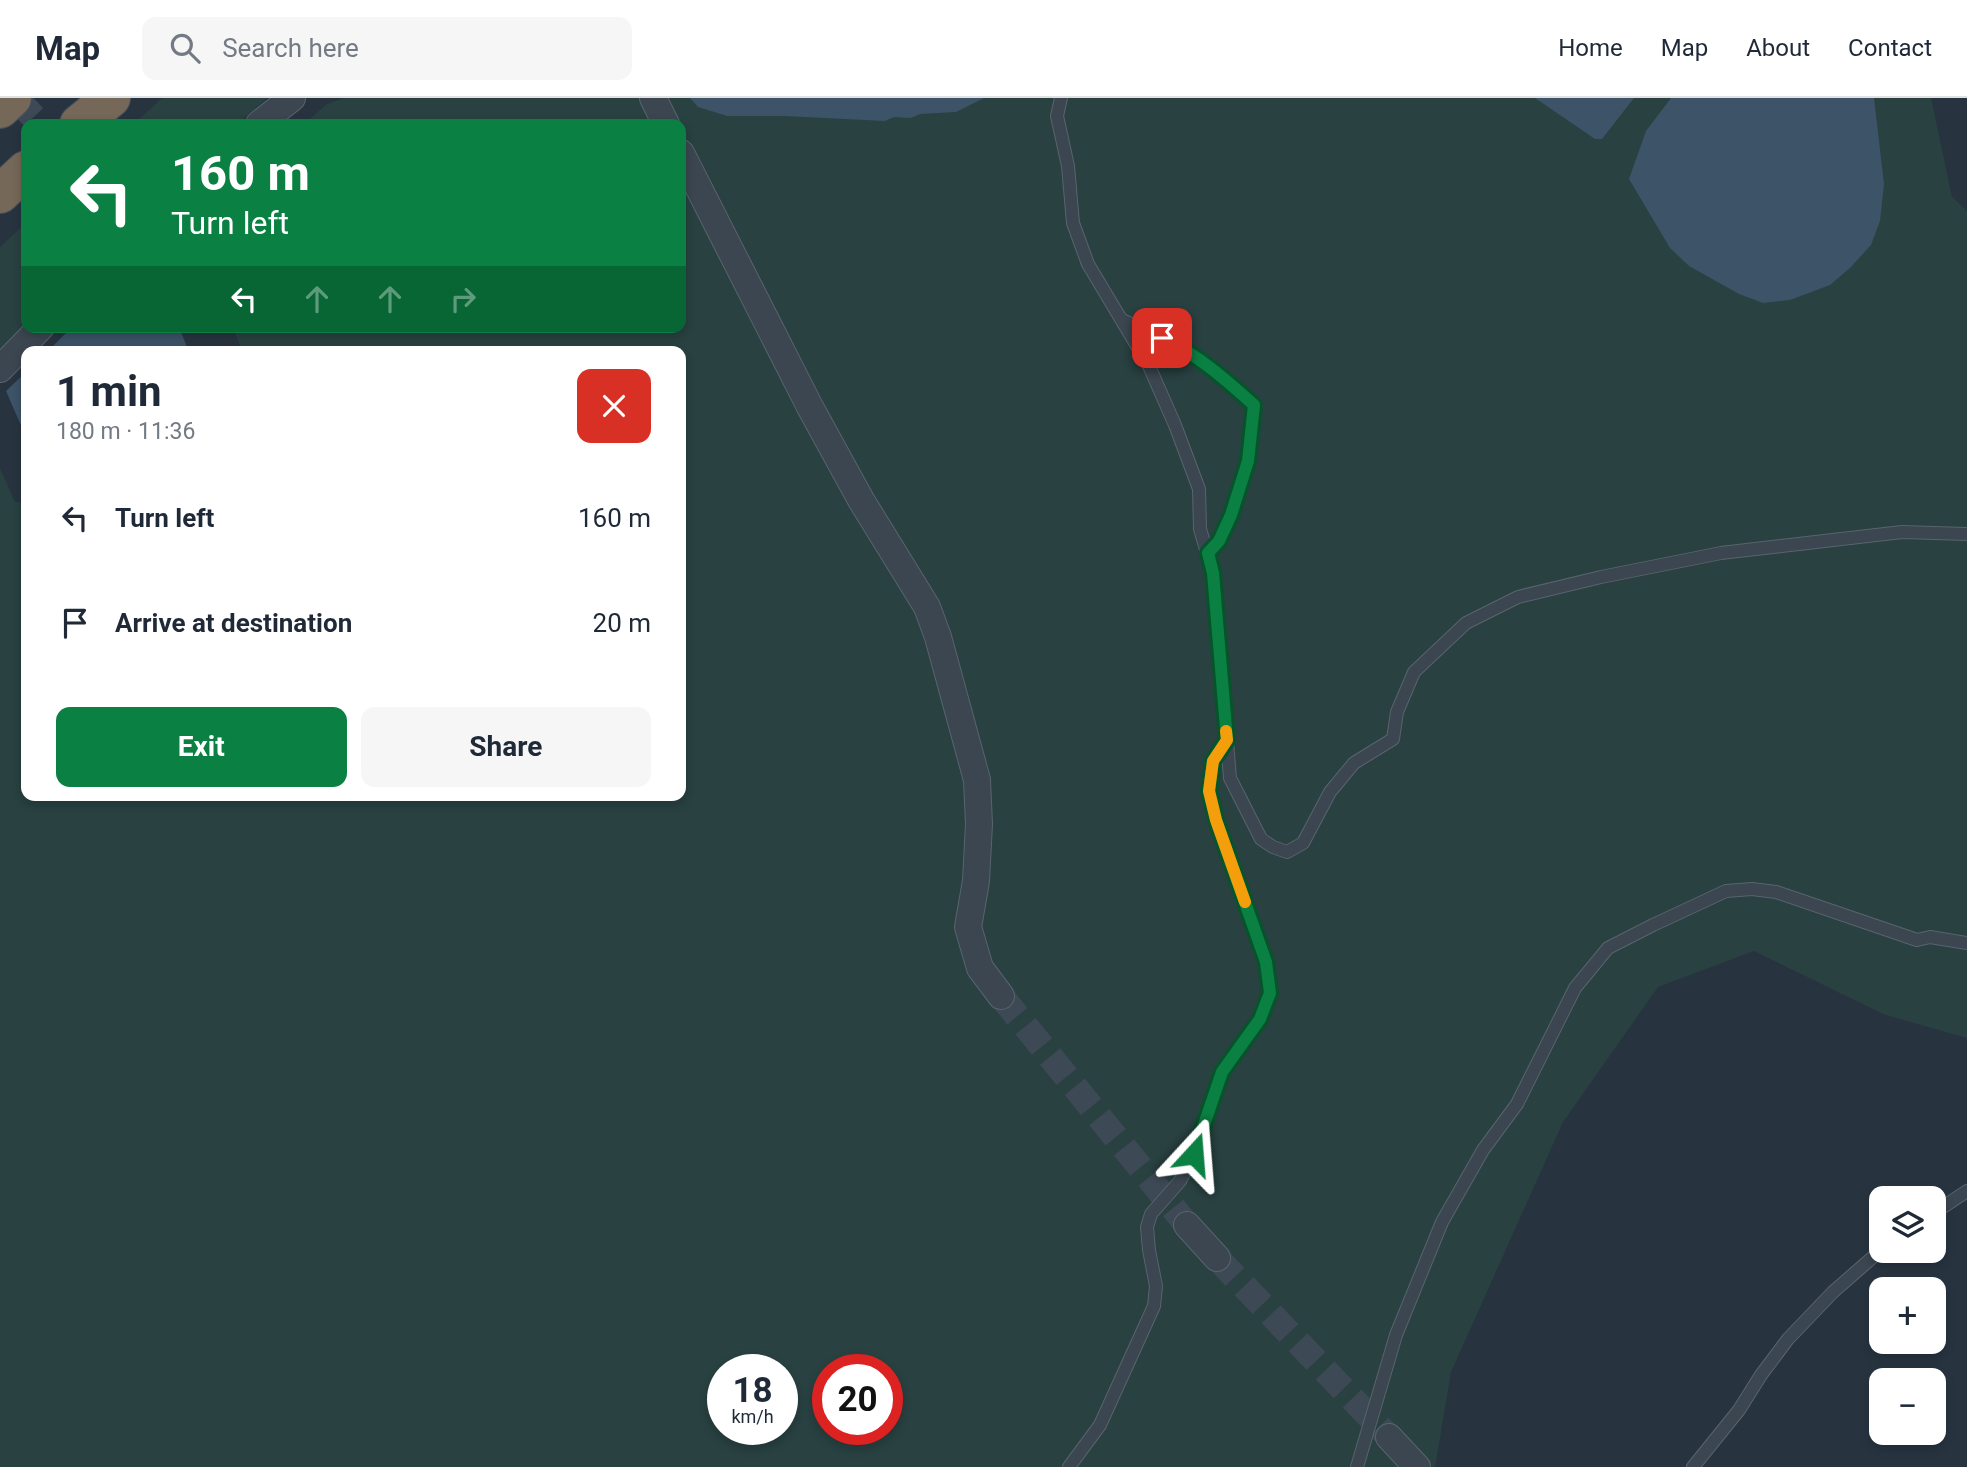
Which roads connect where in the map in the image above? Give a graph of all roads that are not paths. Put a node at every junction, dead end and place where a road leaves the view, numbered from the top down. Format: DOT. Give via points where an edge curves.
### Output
graph roads {
  1 [pos="12,98"];
  2 [pos="109,98"];
  3 [pos="292,98"];
  4 [pos="653,98"];
  5 [pos="1062,98"];
  6 [pos="0,109"];
  7 [pos="85,119"];
  8 [pos="265,119"];
  9 [pos="664,119"];
  10 [pos="686,163"];
  11 [pos="21,175"];
  12 [pos="0,194"];
  13 [pos="1122,320"];
  14 [pos="35,333"];
  15 [pos="22,346"];
  16 [pos="21,347"];
  17 [pos="0,369"];
  18 [pos="1967,534"];
  19 [pos="1208,553"];
  20 [pos="1227,740"];
  21 [pos="1967,943"];
  22 [pos="1001,996"];
  23 [pos="1967,1191"];
  24 [pos="1946,1205"];
  25 [pos="1187,1225"];
  26 [pos="1217,1258"];
  27 [pos="1869,1260"];
  28 [pos="1389,1437"];
  29 [pos="1069,1467"];
  30 [pos="1357,1467"];
  31 [pos="1416,1467"];
  32 [pos="1693,1467"];
  1 -- 6 [label="highway"];
  2 -- 7 [label="highway"];
  3 -- 8 [label="street"];
  4 -- 9 [label="street"];
  5 -- 13 [label="lane" via="1057,116 1073,223 1088,264"];
  10 -- 22 [label="street" via="854,489 927,607 977,780 976,881 968,928 981,968"];
  11 -- 12 [label="highway"];
  13 -- 19 [label="lane" via="1149,366 1199,489 1200,530"];
  13 -- 19 [label="lane" via="1182,347 1254,405 1248,461 1231,515"];
  14 -- 15 [label="street"];
  16 -- 17 [label="street"];
  18 -- 20 [label="lane" via="1902,532 1721,553 1518,597 1466,623 1414,672 1397,712 1393,739 1354,764 1330,792 1303,843 1287,852 1261,839 1230,778"];
  19 -- 20 [label="lane"];
  20 -- 29 [label="lane" via="1213,761 1209,791 1266,962 1270,993 1260,1019 1222,1072 1190,1163 1151,1214 1147,1227 1156,1286 1154,1306 1100,1425"];
  21 -- 30 [label="lane" via="1930,937 1917,940 1776,892 1752,889 1726,891 1608,948 1576,988 1517,1104 1483,1150 1442,1222 1396,1335"];
  23 -- 24 [label="lane"];
  25 -- 26 [label="street"];
  27 -- 32 [label="lane" via="1788,1339"];
  28 -- 31 [label="street"];
}
